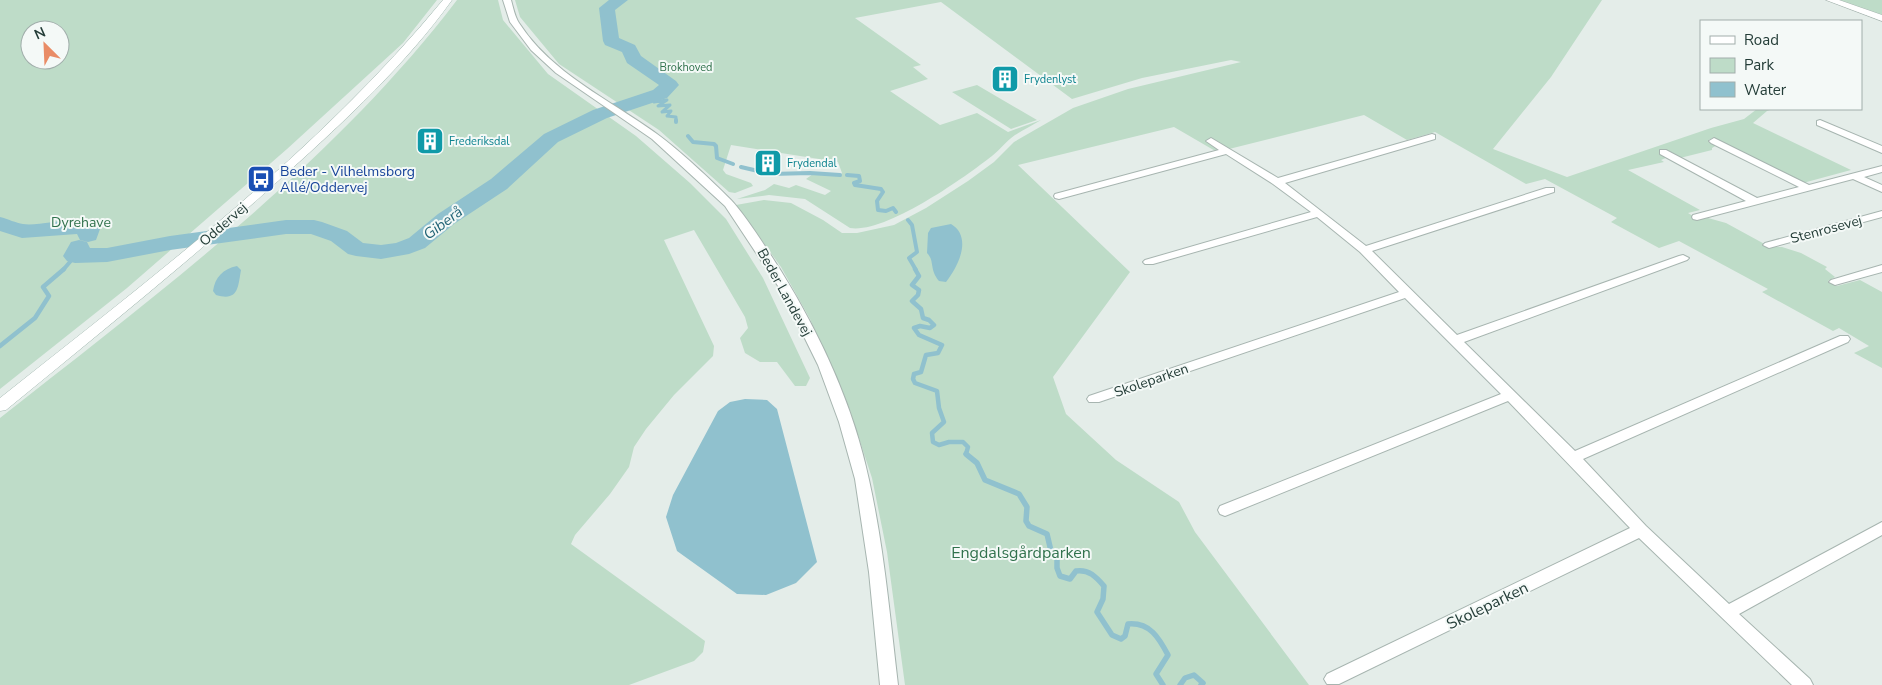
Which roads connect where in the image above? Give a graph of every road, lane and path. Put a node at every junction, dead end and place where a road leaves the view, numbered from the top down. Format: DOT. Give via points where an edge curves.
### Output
graph roads {
  1 [pos="448,0"];
  2 [pos="507,0"];
  3 [pos="1830,0"];
  4 [pos="1882,18"];
  5 [pos="1820,122"];
  6 [pos="1432,137"];
  7 [pos="1211,141"];
  8 [pos="1714,141"];
  9 [pos="1882,150"];
  10 [pos="1228,151"];
  11 [pos="1663,152"];
  12 [pos="1882,169"];
  13 [pos="1854,176"];
  14 [pos="1277,182"];
  15 [pos="1808,188"];
  16 [pos="1882,189"];
  17 [pos="1550,190"];
  18 [pos="1059,196"];
  19 [pos="1756,202"];
  20 [pos="1319,213"];
  21 [pos="1882,214"];
  22 [pos="1697,217"];
  23 [pos="1769,245"];
  24 [pos="1364,250"];
  25 [pos="1683,258"];
  26 [pos="1149,262"];
  27 [pos="1882,268"];
  28 [pos="1835,282"];
  29 [pos="1407,293"];
  30 [pos="1844,339"];
  31 [pos="1454,341"];
  32 [pos="1510,395"];
  33 [pos="1094,399"];
  34 [pos="0,406"];
  35 [pos="1573,458"];
  36 [pos="1225,510"];
  37 [pos="1882,528"];
  38 [pos="1642,530"];
  39 [pos="1727,614"];
  40 [pos="1333,679"];
  41 [pos="889,685"];
  42 [pos="1804,685"];
  1 -- 34 [label="main road, Oddervej" via="387,70 245,206"];
  2 -- 41 [label="street, Beder Landevej" via="514,22 534,48 559,71 656,137 729,204 788,292 824,365 846,422 862,480 877,572"];
  3 -- 4 [label="main road"];
  5 -- 9 [label="street"];
  6 -- 14 [label="street"];
  7 -- 10 [label="street"];
  8 -- 15 [label="street"];
  10 -- 14 [label="street"];
  10 -- 18 [label="street"];
  11 -- 19 [label="street"];
  12 -- 13 [label="street"];
  13 -- 15 [label="street"];
  13 -- 16 [label="street"];
  14 -- 20 [label="street"];
  15 -- 19 [label="street"];
  17 -- 24 [label="street"];
  19 -- 22 [label="street"];
  20 -- 24 [label="street"];
  20 -- 26 [label="street"];
  21 -- 23 [label="street, Stenrosevej"];
  24 -- 29 [label="street"];
  25 -- 31 [label="street"];
  27 -- 28 [label="street"];
  29 -- 31 [label="street"];
  29 -- 33 [label="street, Skoleparken"];
  30 -- 35 [label="street"];
  31 -- 32 [label="street"];
  32 -- 35 [label="street"];
  32 -- 36 [label="street"];
  35 -- 38 [label="street"];
  37 -- 39 [label="street"];
  38 -- 39 [label="street"];
  38 -- 40 [label="street, Skoleparken"];
  39 -- 42 [label="street"];
}
